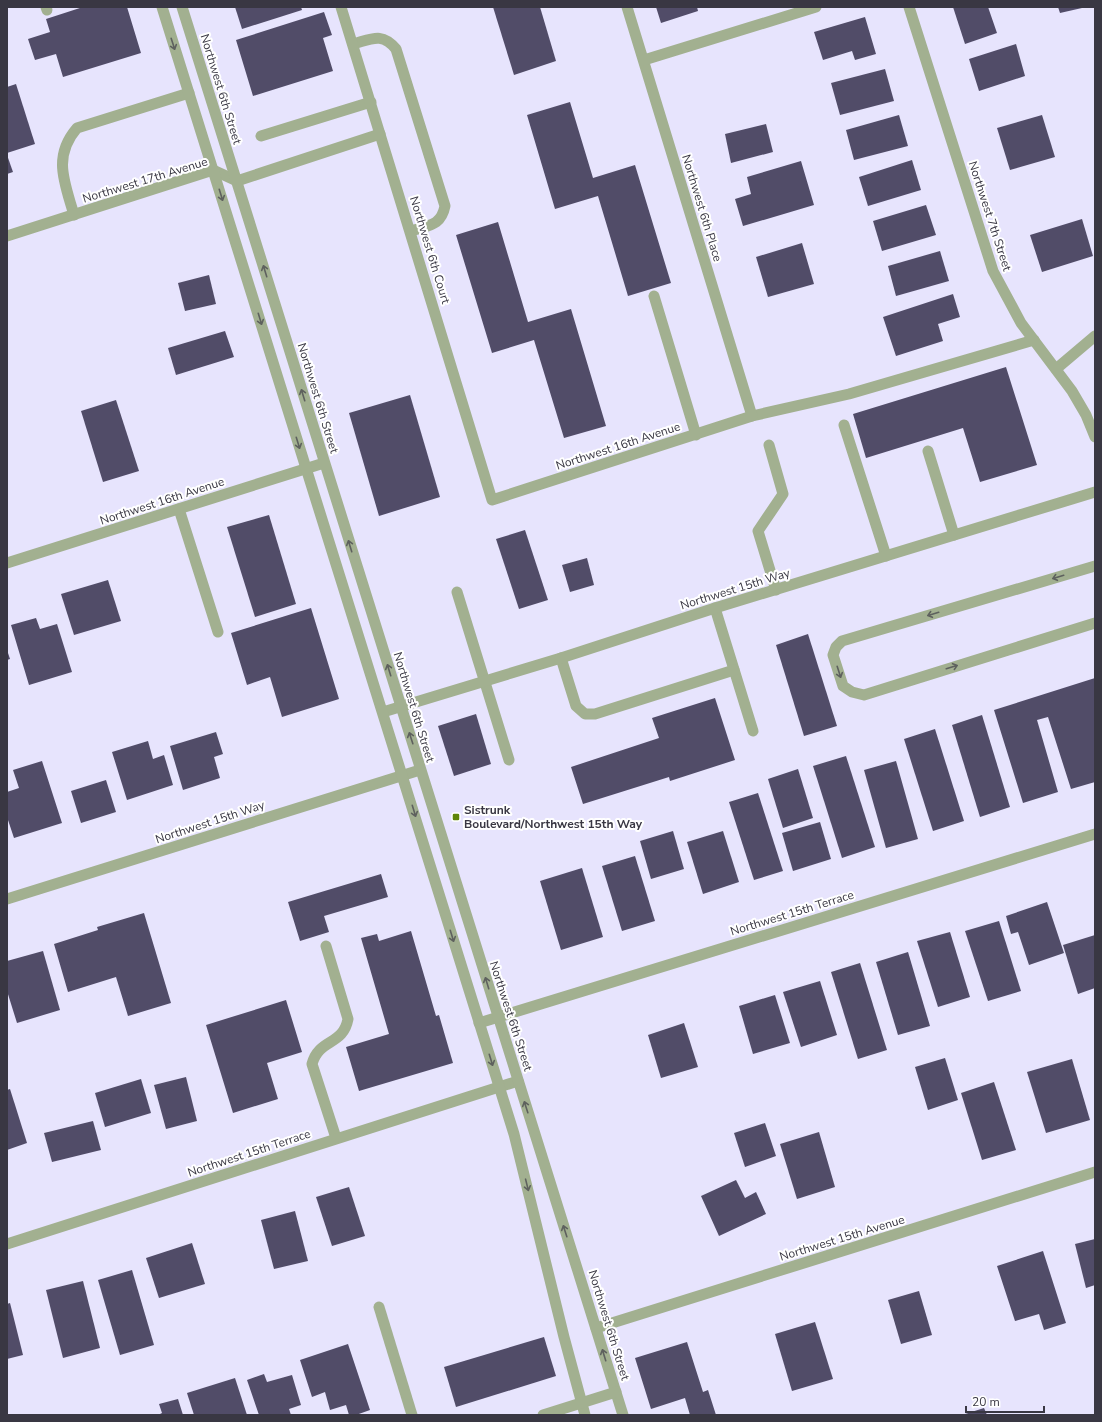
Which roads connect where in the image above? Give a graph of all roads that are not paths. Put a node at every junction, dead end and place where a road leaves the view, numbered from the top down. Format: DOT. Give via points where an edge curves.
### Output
graph roads {
  1 [pos="162,7"];
  2 [pos="182,7"];
  3 [pos="341,7"];
  4 [pos="627,7"];
  5 [pos="816,7"];
  6 [pos="909,7"];
  7 [pos="353,44"];
  8 [pos="644,60"];
  9 [pos="189,93"];
  10 [pos="371,102"];
  11 [pos="380,134"];
  12 [pos="262,136"];
  13 [pos="213,170"];
  14 [pos="237,182"];
  15 [pos="74,215"];
  16 [pos="411,231"];
  17 [pos="7,236"];
  18 [pos="654,296"];
  19 [pos="1095,336"];
  20 [pos="1034,340"];
  21 [pos="1056,369"];
  22 [pos="752,416"];
  23 [pos="844,425"];
  24 [pos="696,435"];
  25 [pos="1095,437"];
  26 [pos="769,445"];
  27 [pos="928,451"];
  28 [pos="324,463"];
  29 [pos="306,468"];
  30 [pos="1095,492"];
  31 [pos="492,500"];
  32 [pos="179,509"];
  33 [pos="954,535"];
  34 [pos="886,556"];
  35 [pos="7,563"];
  36 [pos="1095,566"];
  37 [pos="776,590"];
  38 [pos="457,592"];
  39 [pos="715,608"];
  40 [pos="1095,623"];
  41 [pos="218,632"];
  42 [pos="561,658"];
  43 [pos="734,670"];
  44 [pos="484,681"];
  45 [pos="401,707"];
  46 [pos="383,712"];
  47 [pos="754,731"];
  48 [pos="508,760"];
  49 [pos="420,770"];
  50 [pos="403,774"];
  51 [pos="1095,834"];
  52 [pos="7,899"];
  53 [pos="326,946"];
  54 [pos="497,1018"];
  55 [pos="479,1023"];
  56 [pos="518,1081"];
  57 [pos="499,1087"];
  58 [pos="336,1138"];
  59 [pos="1095,1172"];
  60 [pos="7,1244"];
  61 [pos="379,1307"];
  62 [pos="596,1328"];
  63 [pos="616,1392"];
  64 [pos="582,1403"];
  65 [pos="412,1415"];
  66 [pos="543,1415"];
  67 [pos="585,1415"];
  68 [pos="623,1415"];
  1 -- 9 [label="street, one-way"];
  2 -- 14 [label="street, Northwest 6th Street"];
  3 -- 7 [label="street, Northwest 6th Court"];
  4 -- 8 [label="street, Northwest 6th Place"];
  5 -- 8 [label="street"];
  6 -- 20 [label="street, Northwest 7th Street" via="993,271 1020,323"];
  7 -- 10 [label="street, Northwest 6th Court"];
  7 -- 16 [label="street" via="379,37 389,40 396,49 445,206 443,216 436,223"];
  8 -- 22 [label="street, Northwest 6th Place"];
  9 -- 13 [label="street"];
  9 -- 15 [label="street" via="77,128 68,138 62,171"];
  10 -- 11 [label="street, Northwest 6th Court"];
  10 -- 12 [label="street"];
  11 -- 14 [label="street"];
  11 -- 16 [label="street, Northwest 6th Court"];
  13 -- 14 [label="street, Northwest 17th Avenue"];
  13 -- 15 [label="street, Northwest 17th Avenue"];
  13 -- 29 [label="street, one-way"];
  28 -- 14 [label="street, Northwest 6th Street, one-way"];
  15 -- 17 [label="street, Northwest 17th Avenue"];
  16 -- 31 [label="street, Northwest 6th Court"];
  18 -- 24 [label="street"];
  19 -- 21 [label="street"];
  20 -- 21 [label="street, Northwest 7th Street"];
  20 -- 22 [label="street, Northwest 16th Avenue" via="849,394"];
  21 -- 25 [label="street, Northwest 7th Street" via="1086,415"];
  22 -- 24 [label="street, Northwest 16th Avenue"];
  23 -- 34 [label="street"];
  24 -- 31 [label="street, Northwest 16th Avenue"];
  26 -- 37 [label="street" via="783,494 758,531"];
  27 -- 33 [label="street"];
  28 -- 29 [label="street, Northwest 16th Avenue"];
  45 -- 28 [label="street, Northwest 6th Street, one-way"];
  29 -- 32 [label="street, Northwest 16th Avenue"];
  29 -- 46 [label="street"];
  30 -- 33 [label="street, Northwest 15th Way"];
  32 -- 35 [label="street, Northwest 16th Avenue"];
  32 -- 41 [label="street"];
  33 -- 34 [label="street, Northwest 15th Way"];
  34 -- 37 [label="street, Northwest 15th Way"];
  36 -- 40 [label="street, one-way" via="842,641 833,655 843,686 864,695"];
  37 -- 39 [label="street, Northwest 15th Way"];
  38 -- 44 [label="street"];
  39 -- 42 [label="street, Northwest 15th Way"];
  39 -- 43 [label="street"];
  42 -- 43 [label="street" via="576,706 585,714 595,714"];
  42 -- 44 [label="street, Northwest 15th Way"];
  43 -- 47 [label="street"];
  44 -- 45 [label="street, Northwest 15th Way"];
  44 -- 48 [label="street"];
  45 -- 46 [label="street, Northwest 15th Way"];
  49 -- 45 [label="street, Northwest 6th Street, one-way"];
  46 -- 50 [label="street"];
  49 -- 50 [label="street, Northwest 15th Way"];
  54 -- 49 [label="street, Northwest 6th Street, one-way"];
  50 -- 52 [label="street, Northwest 15th Way"];
  50 -- 55 [label="street, one-way"];
  51 -- 54 [label="street, Northwest 15th Terrace"];
  53 -- 58 [label="street" via="348,1019 347,1028 339,1038 315,1054 312,1064"];
  54 -- 55 [label="street, Northwest 15th Terrace"];
  54 -- 56 [label="street, Northwest 6th Street"];
  55 -- 57 [label="street, one-way"];
  56 -- 57 [label="street, Northwest 15th Terrace"];
  62 -- 56 [label="street, Northwest 6th Street, one-way"];
  57 -- 58 [label="street, Northwest 15th Terrace"];
  57 -- 64 [label="street, one-way" via="514,1134"];
  58 -- 60 [label="street, Northwest 15th Terrace"];
  59 -- 62 [label="street, Northwest 15th Avenue"];
  61 -- 65 [label="street"];
  63 -- 62 [label="street, Northwest 6th Street, one-way"];
  63 -- 64 [label="street"];
  63 -- 68 [label="street, Northwest 6th Street"];
  64 -- 66 [label="street"];
  64 -- 67 [label="street"];
}
